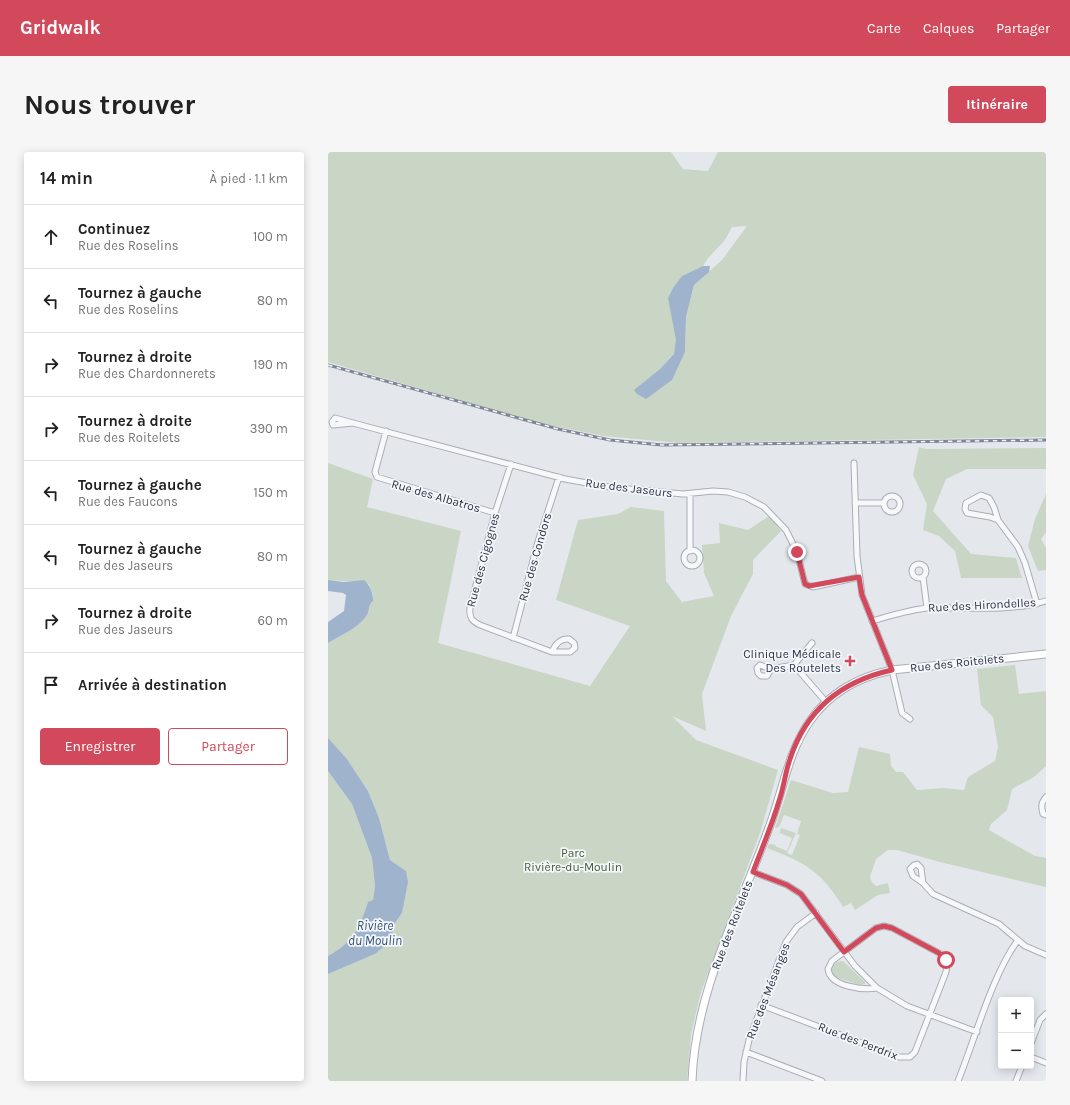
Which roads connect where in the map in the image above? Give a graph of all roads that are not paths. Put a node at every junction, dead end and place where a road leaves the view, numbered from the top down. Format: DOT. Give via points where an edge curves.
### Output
graph roads {
  1 [pos="353,423"];
  2 [pos="386,431"];
  3 [pos="854,463"];
  4 [pos="511,464"];
  5 [pos="559,477"];
  6 [pos="690,494"];
  7 [pos="855,503"];
  8 [pos="884,503"];
  9 [pos="495,513"];
  10 [pos="998,520"];
  11 [pos="690,551"];
  12 [pos="859,577"];
  13 [pos="923,577"];
  14 [pos="1046,601"];
  15 [pos="1037,604"];
  16 [pos="927,608"];
  17 [pos="872,621"];
  18 [pos="513,638"];
  19 [pos="812,643"];
  20 [pos="552,652"];
  21 [pos="1046,654"];
  22 [pos="794,665"];
  23 [pos="771,669"];
  24 [pos="892,670"];
  25 [pos="826,702"];
  26 [pos="910,719"];
  27 [pos="1046,797"];
  28 [pos="1046,815"];
  29 [pos="753,872"];
  30 [pos="922,882"];
  31 [pos="816,913"];
  32 [pos="1018,940"];
  33 [pos="844,952"];
  34 [pos="1046,955"];
  35 [pos="877,988"];
  36 [pos="762,1005"];
  37 [pos="1046,1014"];
  38 [pos="929,1015"];
  39 [pos="977,1032"];
  40 [pos="1034,1035"];
  41 [pos="746,1052"];
  42 [pos="1034,1058"];
  43 [pos="1046,1062"];
  44 [pos="1021,1069"];
  45 [pos="692,1081"];
  46 [pos="743,1081"];
  47 [pos="822,1081"];
  48 [pos="959,1081"];
  49 [pos="1016,1081"];
  1 -- 2 [label="street, Rue des Jaseurs"];
  2 -- 4 [label="street, Rue des Jaseurs"];
  2 -- 9 [label="street, Rue des Albatros" via="375,472 377,477"];
  3 -- 7 [label="street"];
  4 -- 5 [label="street, Rue des Jaseurs"];
  4 -- 9 [label="street, Rue des Cigognes"];
  5 -- 6 [label="street, Rue des Jaseurs" via="609,487"];
  5 -- 18 [label="street, Rue des Condors" via="537,545"];
  6 -- 11 [label="street"];
  6 -- 12 [label="street, Rue des Jaseurs" via="704,491 728,492 764,507 786,530 794,543 805,584 813,587"];
  7 -- 8 [label="street"];
  7 -- 12 [label="street"];
  9 -- 18 [label="street, Rue des Cigognes" via="469,612 472,621"];
  10 -- 10 [label="street" via="989,498 981,495 966,503 967,514"];
  10 -- 15 [label="street" via="1018,548 1025,563"];
  12 -- 17 [label="street" via="862,595"];
  13 -- 16 [label="street"];
  14 -- 15 [label="street, Rue des Hirondelles"];
  15 -- 16 [label="street, Rue des Hirondelles"];
  16 -- 17 [label="street, Rue des Hirondelles"];
  17 -- 24 [label="street"];
  18 -- 20 [label="street, Rue des Cigognes"];
  19 -- 22 [label="street"];
  21 -- 24 [label="street, Rue des Roitelets"];
  22 -- 23 [label="street"];
  22 -- 25 [label="street"];
  24 -- 25 [label="street, Rue des Roitelets" via="853,682"];
  24 -- 26 [label="street" via="902,713"];
  25 -- 29 [label="street, Rue des Roitelets" via="804,730 792,752 779,802"];
  27 -- 28 [label="street" via="1042,802 1042,808 1043,814"];
  29 -- 31 [label="street" via="792,888 804,897"];
  29 -- 45 [label="street, Rue des Roitelets" via="703,1006 695,1044"];
  30 -- 32 [label="street" via="933,894 998,924"];
  31 -- 33 [label="street"];
  31 -- 36 [label="street, Rue des Mésanges" via="797,927 786,942"];
  32 -- 34 [label="street"];
  32 -- 39 [label="street" via="998,977"];
  33 -- 35 [label="street"];
  33 -- 35 [label="street" via="829,965 828,972 831,978 858,988"];
  33 -- 38 [label="street, Rue des Perdrix" via="876,928 884,926 941,954 946,960 947,968"];
  35 -- 38 [label="street" via="907,1006"];
  36 -- 38 [label="street, Rue des Perdrix" via="902,1058 910,1057 915,1052"];
  36 -- 41 [label="street, Rue des Mésanges"];
  37 -- 40 [label="street" via="1040,1020"];
  38 -- 39 [label="street"];
  39 -- 48 [label="street"];
  41 -- 46 [label="street, Rue des Mésanges"];
  41 -- 47 [label="street"];
  42 -- 43 [label="street"];
  44 -- 49 [label="street"];
}
